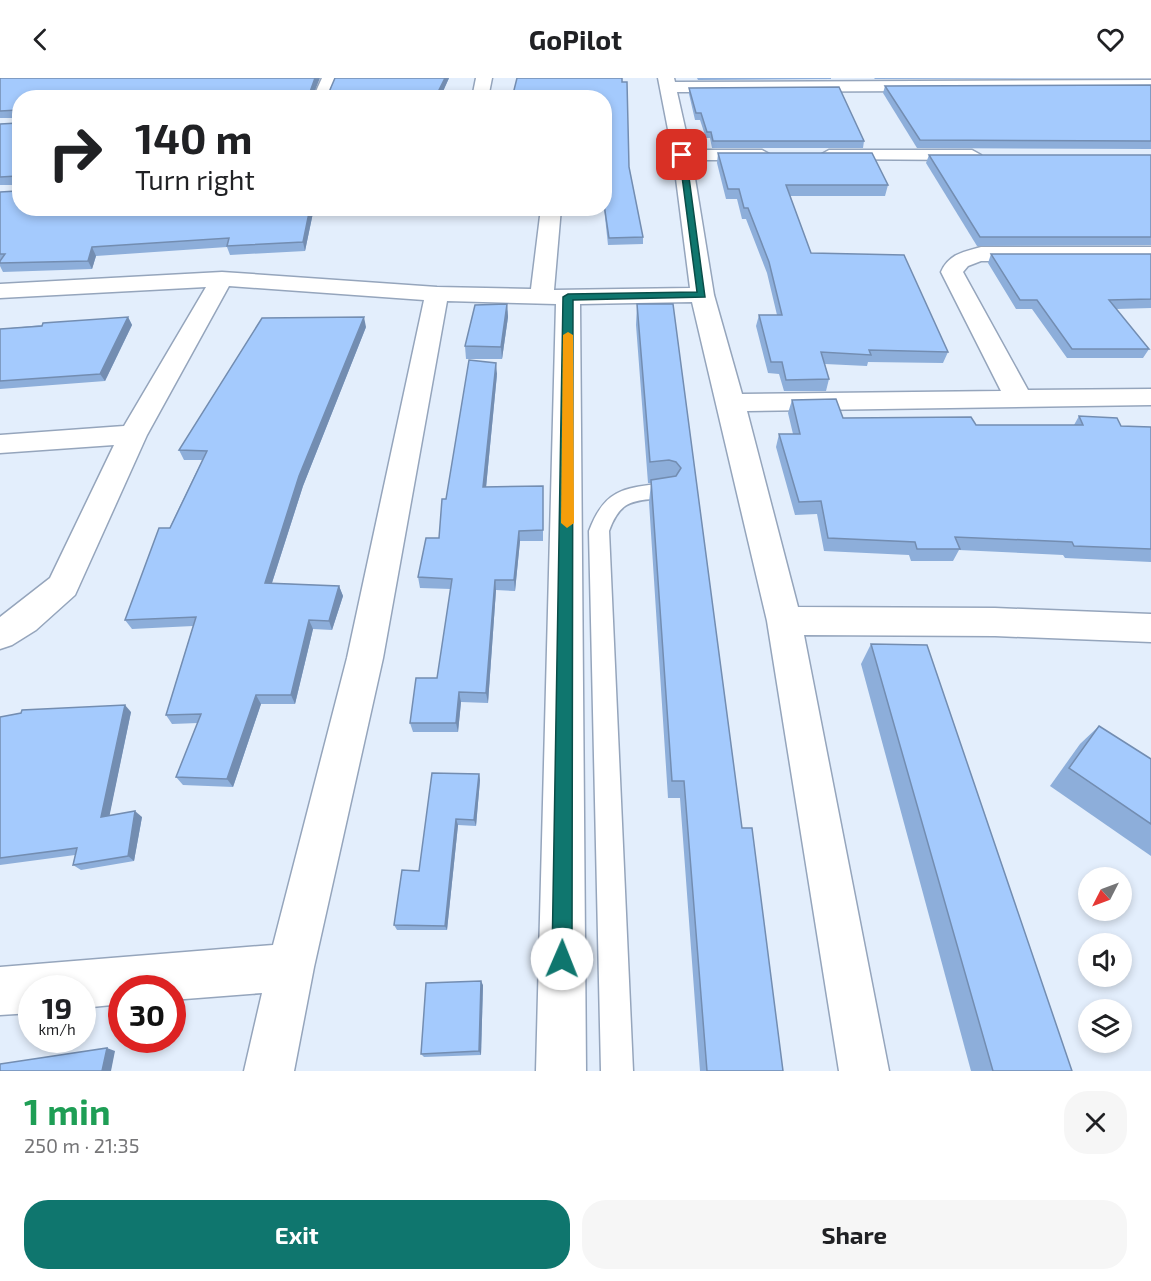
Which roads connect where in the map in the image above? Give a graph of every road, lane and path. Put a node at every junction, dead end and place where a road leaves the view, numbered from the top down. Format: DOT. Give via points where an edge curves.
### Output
graph roads {
  1 [pos="667,82"];
  2 [pos="1151,85"];
  3 [pos="682,155"];
  4 [pos="776,155"];
  5 [pos="811,155"];
  6 [pos="987,156"];
  7 [pos="551,216"];
  8 [pos="1151,254"];
  9 [pos="222,279"];
  10 [pos="0,291"];
  11 [pos="437,294"];
  12 [pos="702,295"];
  13 [pos="555,296"];
  14 [pos="1018,397"];
  15 [pos="1151,397"];
  16 [pos="731,403"];
  17 [pos="133,435"];
  18 [pos="0,444"];
  19 [pos="666,490"];
  20 [pos="784,621"];
  21 [pos="1151,628"];
  22 [pos="0,635"];
  23 [pos="291,967"];
  24 [pos="96,984"];
  25 [pos="18,990"];
  26 [pos="0,991"];
  27 [pos="269,1071"];
  28 [pos="561,1071"];
  29 [pos="617,1071"];
  30 [pos="864,1071"];
  1 -- 2 [label="street"];
  1 -- 3 [label="street"];
  3 -- 4 [label="street"];
  3 -- 12 [label="street"];
  5 -- 6 [label="street"];
  7 -- 13 [label="street"];
  8 -- 14 [label="street" via="981,254 954,266 952,272"];
  9 -- 10 [label="street"];
  9 -- 11 [label="street"];
  9 -- 17 [label="street"];
  11 -- 13 [label="street"];
  11 -- 23 [label="street" via="365,658"];
  12 -- 13 [label="street"];
  12 -- 16 [label="street"];
  13 -- 28 [label="street"];
  14 -- 15 [label="street"];
  14 -- 16 [label="street"];
  16 -- 20 [label="street"];
  17 -- 18 [label="street"];
  17 -- 22 [label="street" via="63,586"];
  19 -- 29 [label="lane" via="613,501 599,531"];
  20 -- 21 [label="street" via="995,622"];
  20 -- 30 [label="street"];
  23 -- 24 [label="street"];
  23 -- 27 [label="street"];
  25 -- 26 [label="street"];
}
